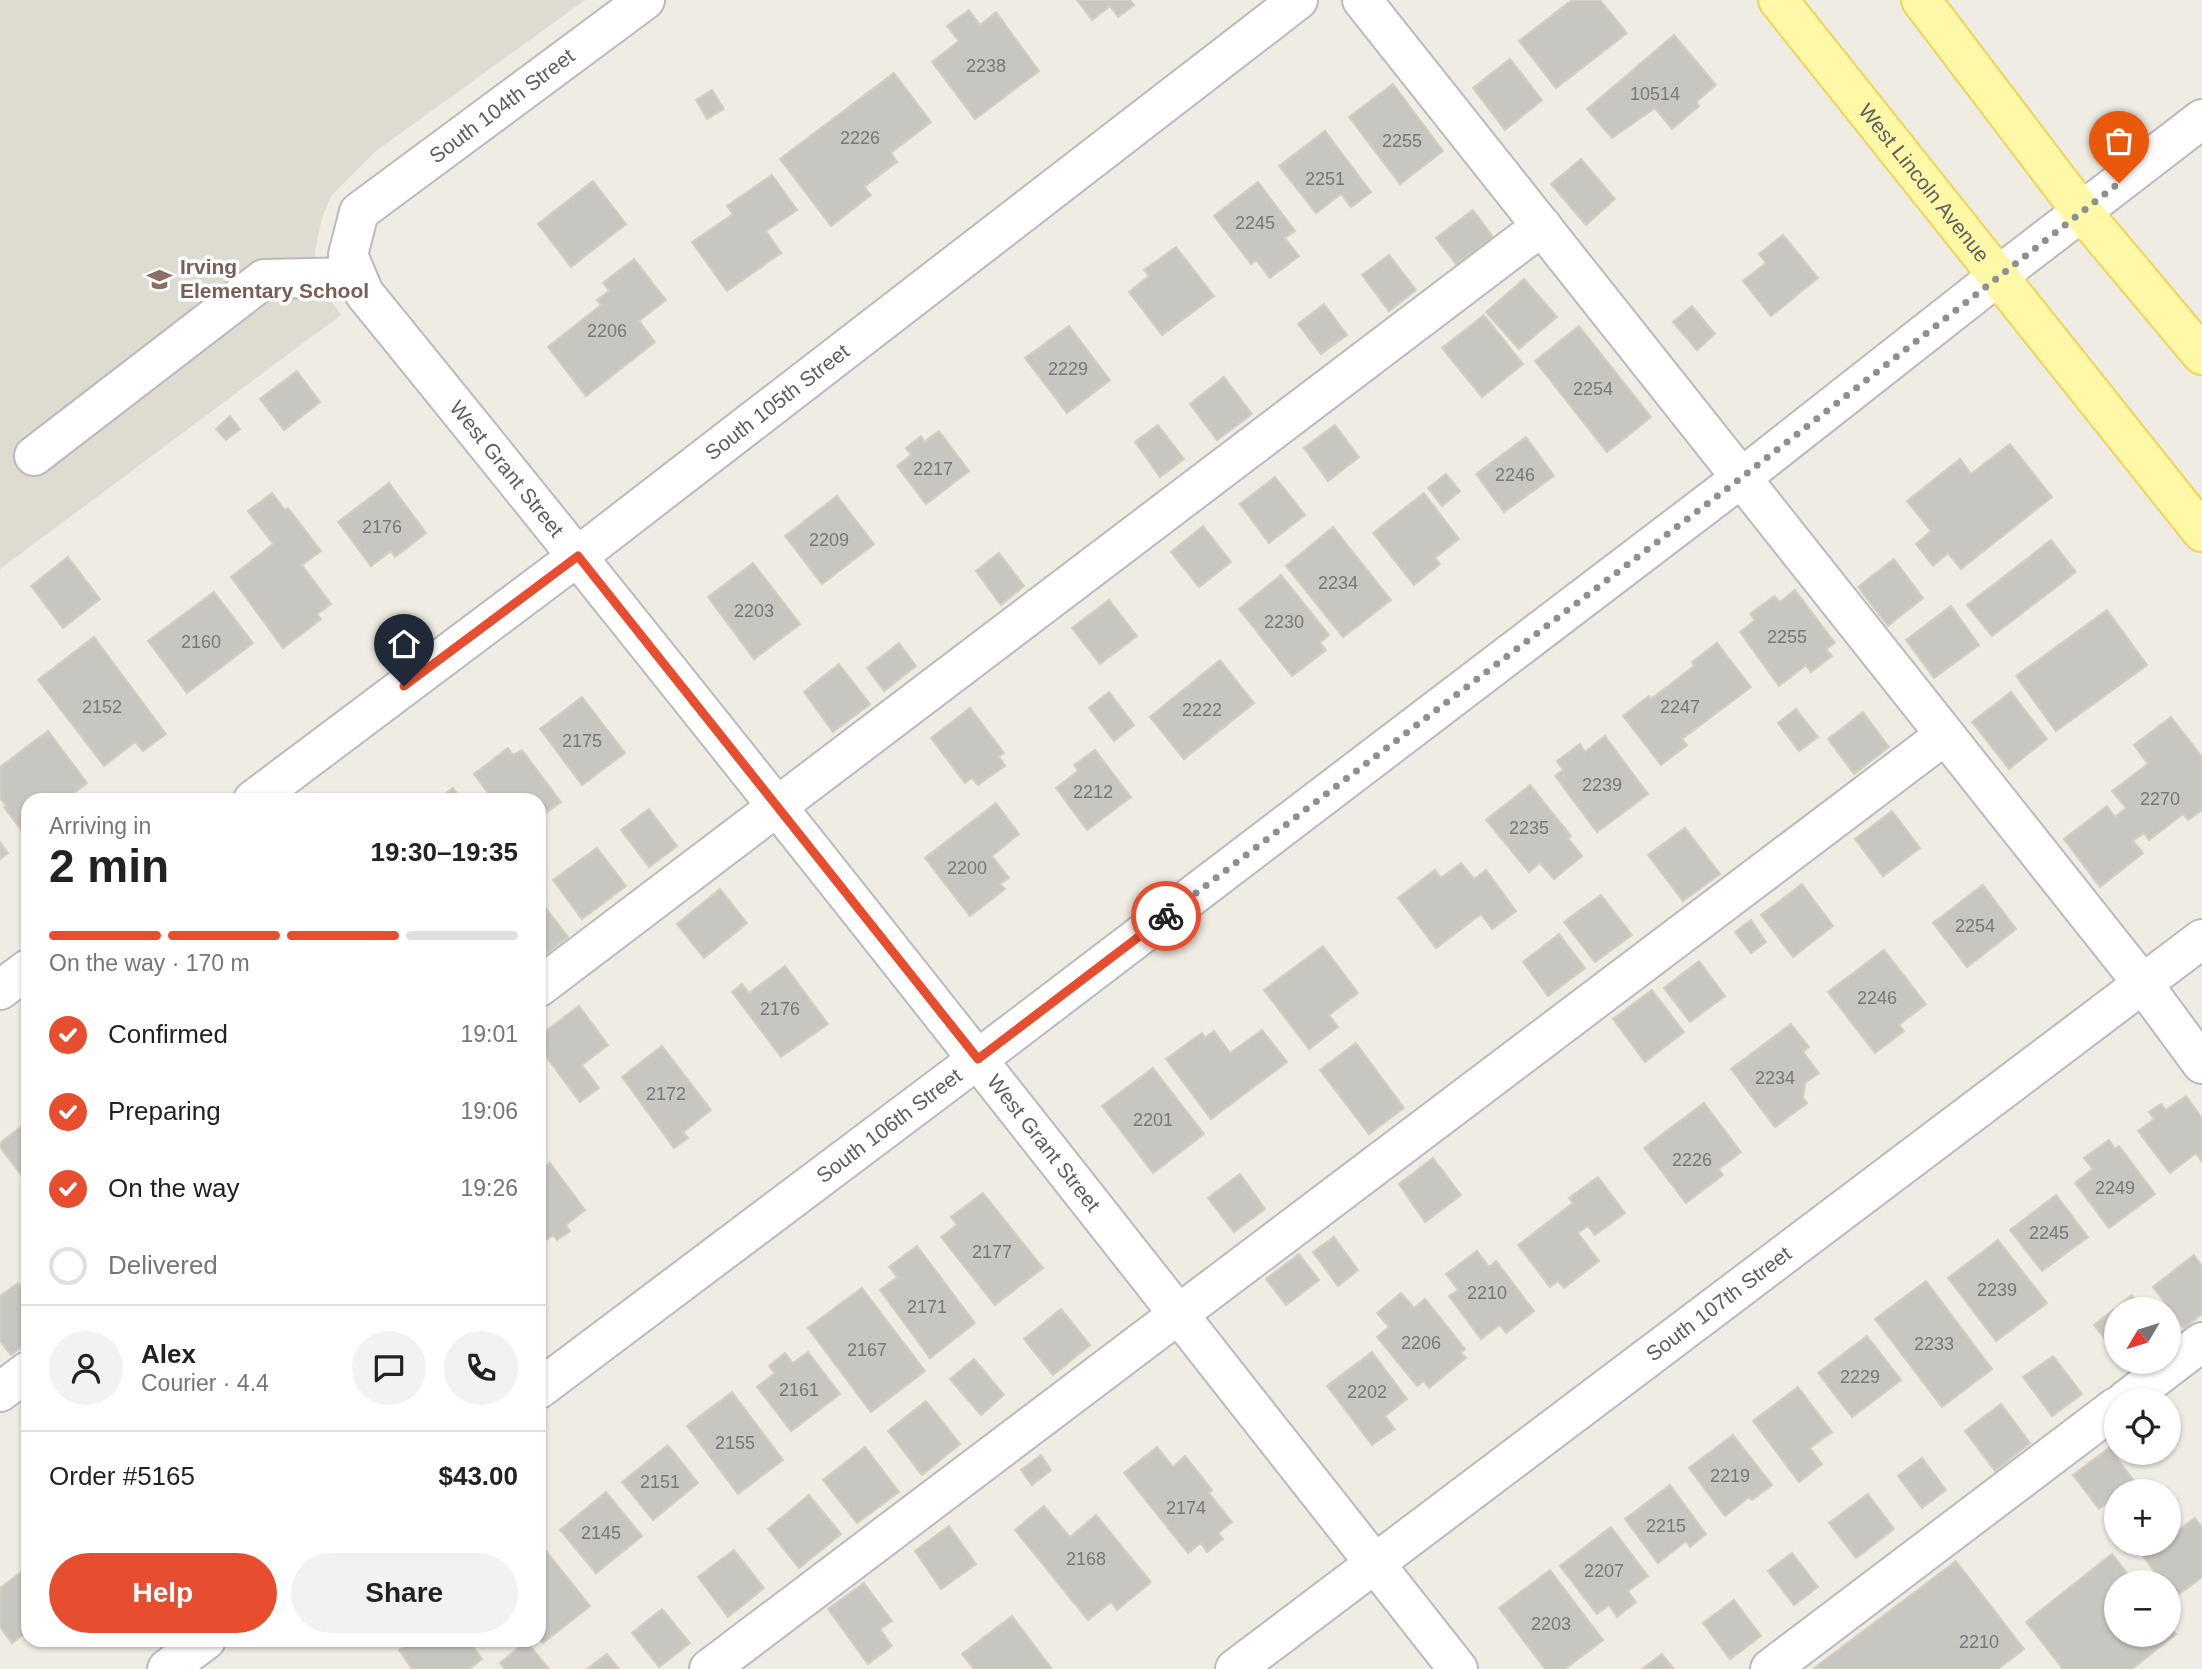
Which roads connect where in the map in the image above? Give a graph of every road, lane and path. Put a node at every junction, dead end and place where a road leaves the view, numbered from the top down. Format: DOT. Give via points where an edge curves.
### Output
graph roads {
  1 [pos="645,0"];
  2 [pos="1298,0"];
  3 [pos="1362,0"];
  4 [pos="1777,0"];
  5 [pos="1921,0"];
  6 [pos="2202,120"];
  7 [pos="359,212"];
  8 [pos="2082,212"];
  9 [pos="1542,226"];
  10 [pos="1998,276"];
  11 [pos="357,277"];
  12 [pos="2202,355"];
  13 [pos="34,456"];
  14 [pos="1741,478"];
  15 [pos="2202,532"];
  16 [pos="578,556"];
  17 [pos="1945,735"];
  18 [pos="262,793"];
  19 [pos="778,807"];
  20 [pos="2202,939"];
  21 [pos="21,974"];
  22 [pos="546,982"];
  23 [pos="2143,984"];
  24 [pos="0,990"];
  25 [pos="978,1059"];
  26 [pos="2202,1064"];
  27 [pos="1179,1314"];
  28 [pos="2202,1342"];
  29 [pos="21,1376"];
  30 [pos="546,1384"];
  31 [pos="2142,1388"];
  32 [pos="0,1392"];
  33 [pos="2104,1416"];
  34 [pos="1375,1563"];
  35 [pos="197,1647"];
  36 [pos="167,1669"];
  37 [pos="709,1669"];
  38 [pos="1235,1669"];
  39 [pos="1458,1669"];
  40 [pos="1770,1669"];
  1 -- 7 [label="street, South 104th Street"];
  2 -- 16 [label="street, South 105th Street"];
  3 -- 9 [label="street"];
  4 -- 10 [label="main road, West Lincoln Avenue"];
  5 -- 8 [label="main road"];
  6 -- 8 [label="street, South 106th Street"];
  7 -- 11 [label="street, West Grant Street" via="348,255"];
  8 -- 10 [label="street, South 106th Street"];
  8 -- 12 [label="main road"];
  9 -- 14 [label="street"];
  9 -- 19 [label="street"];
  10 -- 14 [label="street, South 106th Street"];
  10 -- 15 [label="main road, West Lincoln Avenue"];
  11 -- 13 [label="street" via="264,279"];
  11 -- 16 [label="street, West Grant Street" via="364,293"];
  14 -- 17 [label="street"];
  14 -- 25 [label="street, South 106th Street"];
  16 -- 18 [label="street, South 105th Street"];
  16 -- 19 [label="street, West Grant Street"];
  17 -- 23 [label="street"];
  17 -- 27 [label="street"];
  19 -- 22 [label="street"];
  19 -- 25 [label="street, West Grant Street"];
  20 -- 23 [label="street, South 107th Street"];
  21 -- 24 [label="street"];
  23 -- 26 [label="street"];
  23 -- 34 [label="street, South 107th Street"];
  25 -- 27 [label="street, West Grant Street"];
  25 -- 30 [label="street, South 106th Street"];
  27 -- 34 [label="street, West Grant Street"];
  27 -- 37 [label="street"];
  28 -- 31 [label="street"];
  29 -- 32 [label="street"];
  33 -- 40 [label="street"];
  34 -- 38 [label="street, South 107th Street"];
  34 -- 39 [label="street, West Grant Street"];
  35 -- 36 [label="street"];
}
